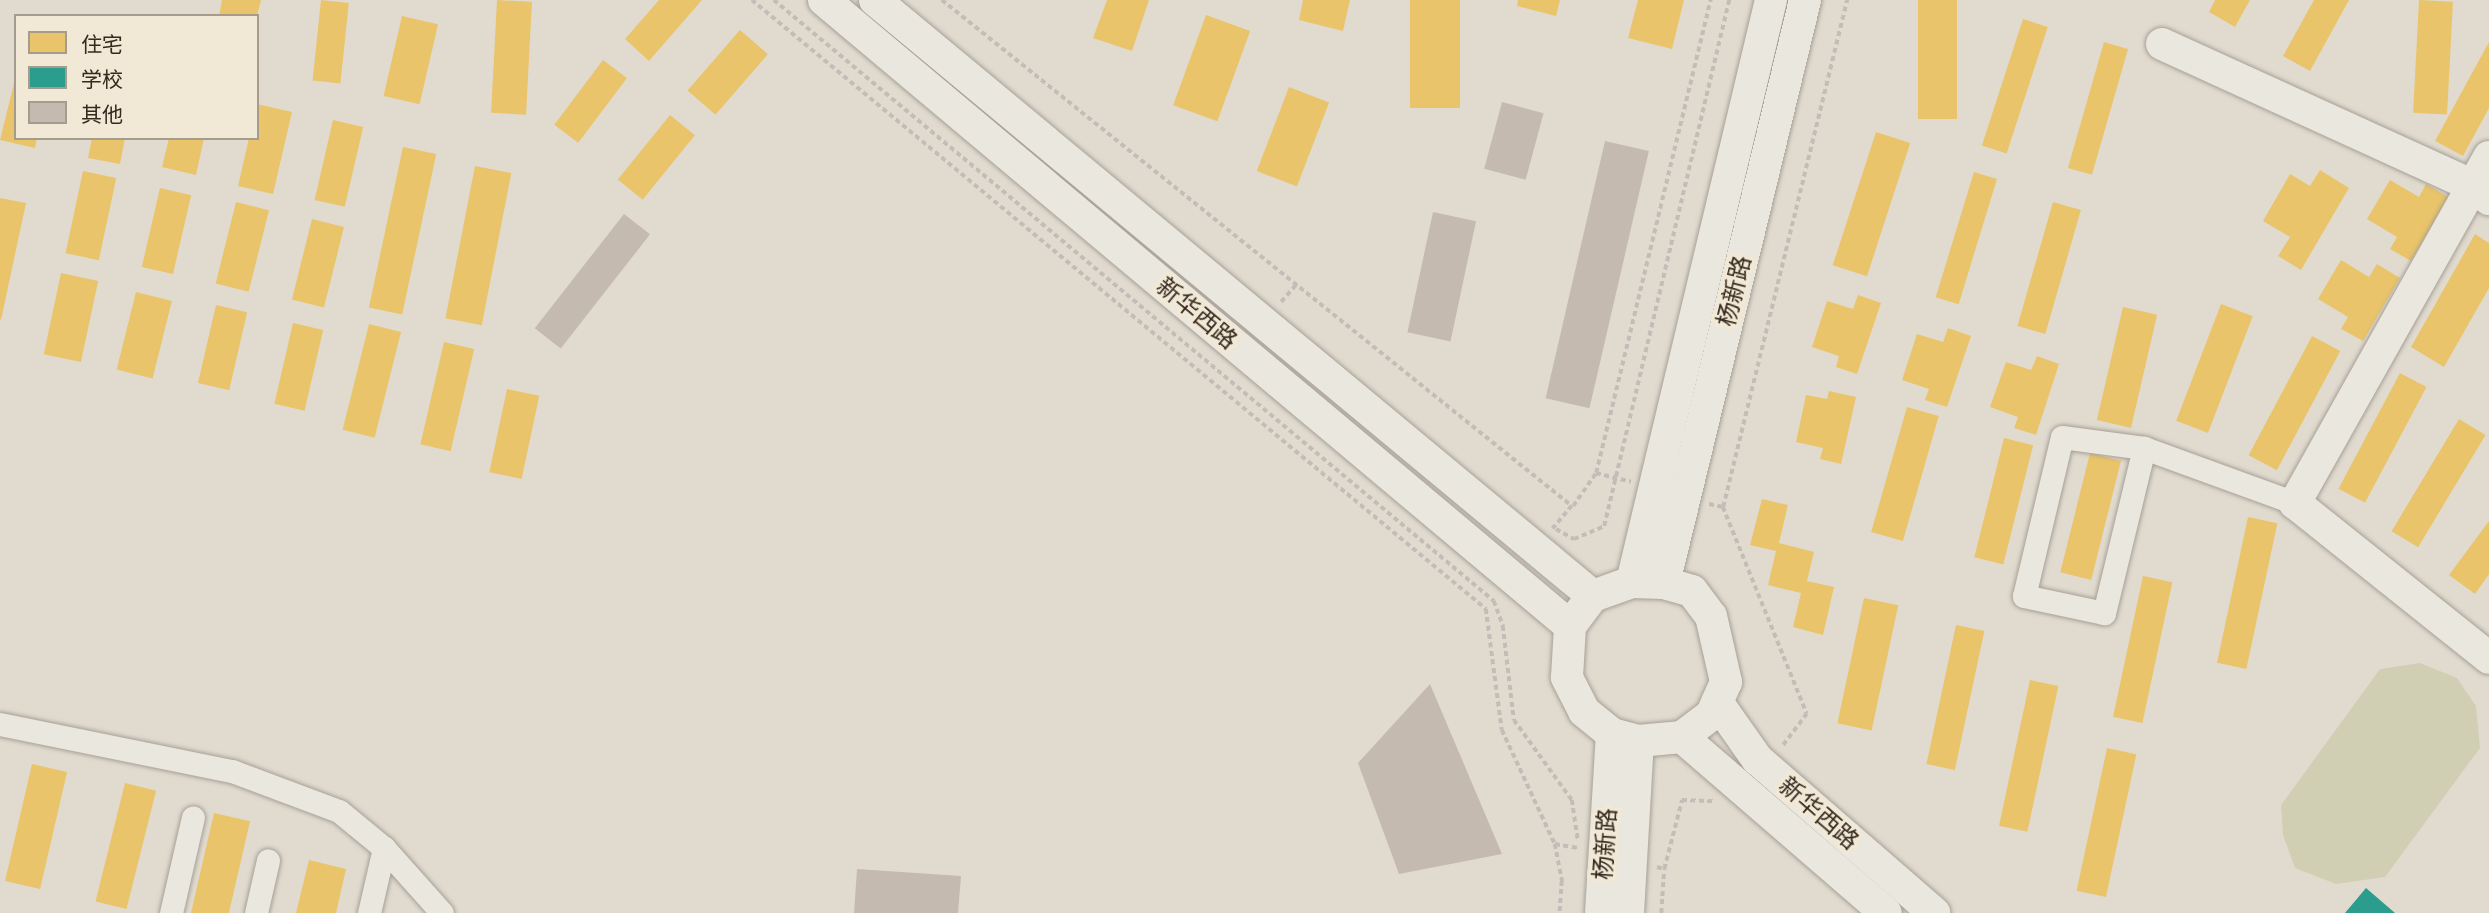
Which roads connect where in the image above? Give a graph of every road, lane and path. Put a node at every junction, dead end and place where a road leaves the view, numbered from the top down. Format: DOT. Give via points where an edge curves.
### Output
graph roads {
  1 [pos="752,0"];
  2 [pos="774,0"];
  3 [pos="824,0"];
  4 [pos="875,0"];
  5 [pos="942,0"];
  6 [pos="1710,0"];
  7 [pos="1730,0"];
  8 [pos="1771,0"];
  9 [pos="1805,0"];
  10 [pos="2162,44"];
  11 [pos="2489,157"];
  12 [pos="2481,193"];
  13 [pos="2144,448"];
  14 [pos="2295,503"];
  15 [pos="1573,506"];
  16 [pos="1545,533"];
  17 [pos="1632,582"];
  18 [pos="1664,583"];
  19 [pos="1503,589"];
  20 [pos="1592,596"];
  21 [pos="1570,626"];
  22 [pos="2489,658"];
  23 [pos="1717,702"];
  24 [pos="0,724"];
  25 [pos="1682,737"];
  26 [pos="1625,738"];
  27 [pos="193,817"];
  28 [pos="1555,844"];
  29 [pos="384,848"];
  30 [pos="268,860"];
  31 [pos="1579,862"];
  32 [pos="1664,869"];
  33 [pos="172,913"];
  34 [pos="256,913"];
  35 [pos="369,913"];
  36 [pos="442,913"];
  37 [pos="1560,913"];
  38 [pos="1601,913"];
  39 [pos="1628,913"];
  40 [pos="1661,913"];
  41 [pos="1886,913"];
  42 [pos="1934,913"];
  1 -- 19 [label="path" via="1486,609"];
  2 -- 19 [label="path"];
  3 -- 19 [label="street, 新华西路"];
  4 -- 16 [label="street, 新华西路"];
  5 -- 15 [label="path"];
  6 -- 15 [label="path" via="1596,473"];
  7 -- 16 [label="path" via="1604,526 1574,539"];
  8 -- 17 [label="street, 杨新路"];
  9 -- 18 [label="street, 杨新路"];
  10 -- 12 [label="street"];
  11 -- 12 [label="street"];
  12 -- 14 [label="street"];
  13 -- 13 [label="street" via="2062,437 2024,596 2104,613"];
  13 -- 14 [label="street"];
  14 -- 22 [label="street"];
  15 -- 16 [label="path"];
  16 -- 20 [label="street, 新华西路"];
  17 -- 18 [label="street"];
  17 -- 20 [label="street"];
  18 -- 23 [label="street" via="1692,591 1711,616 1726,682"];
  19 -- 21 [label="street, 新华西路"];
  19 -- 31 [label="path" via="1514,720 1572,800"];
  20 -- 21 [label="street"];
  21 -- 26 [label="street" via="1567,677 1584,711"];
  23 -- 25 [label="street" via="1711,715"];
  23 -- 42 [label="street, 新华西路" via="1756,759"];
  24 -- 29 [label="street" via="232,771 339,811"];
  25 -- 26 [label="street"];
  25 -- 41 [label="street, 新华西路"];
  26 -- 38 [label="street, 杨新路"];
  26 -- 39 [label="street, 杨新路"];
  27 -- 33 [label="street"];
  28 -- 37 [label="path" via="1562,881"];
  29 -- 35 [label="street"];
  29 -- 36 [label="street"];
  30 -- 34 [label="street"];
  32 -- 40 [label="path"];
}
